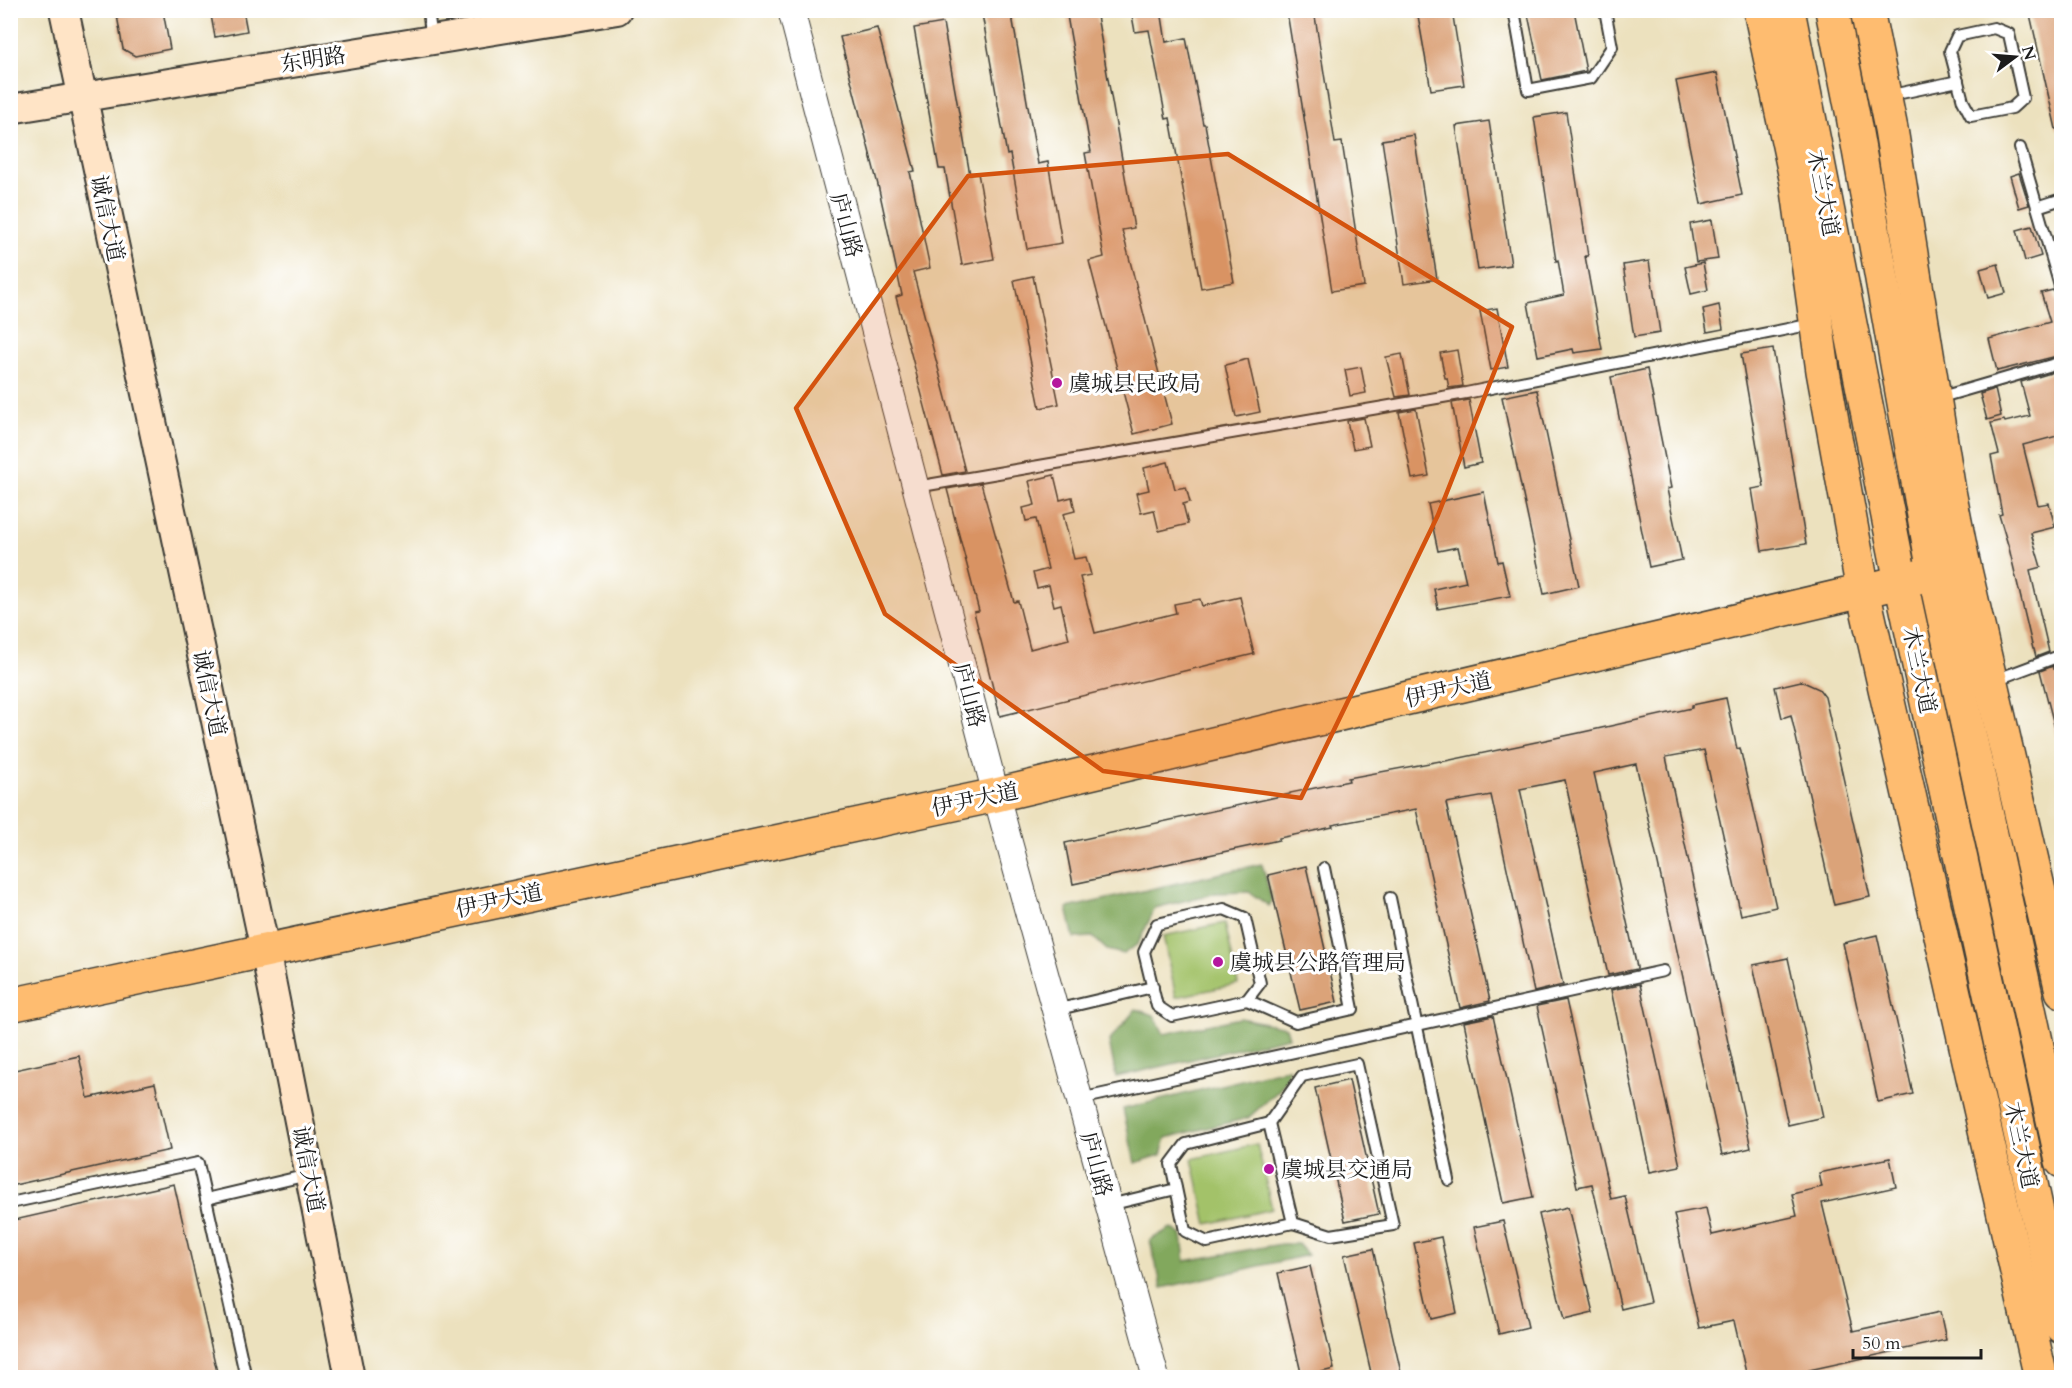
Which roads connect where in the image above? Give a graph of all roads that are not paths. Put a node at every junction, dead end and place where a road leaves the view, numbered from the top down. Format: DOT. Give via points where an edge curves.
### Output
graph roads {
  1 [pos="64,10"];
  2 [pos="428,10"];
  3 [pos="616,10"];
  4 [pos="791,10"];
  5 [pos="1514,10"];
  6 [pos="1605,10"];
  7 [pos="1760,10"];
  8 [pos="1788,10"];
  9 [pos="1832,10"];
  10 [pos="1867,10"];
  11 [pos="432,40"];
  12 [pos="1958,81"];
  13 [pos="82,97"];
  14 [pos="1868,100"];
  15 [pos="10,109"];
  16 [pos="2020,148"];
  17 [pos="2061,199"];
  18 [pos="2037,207"];
  19 [pos="2061,293"];
  20 [pos="1816,323"];
  21 [pos="2061,362"];
  22 [pos="1934,399"];
  23 [pos="916,487"];
  24 [pos="1934,572"];
  25 [pos="1901,582"];
  26 [pos="1863,591"];
  27 [pos="2061,655"];
  28 [pos="1975,687"];
  29 [pos="996,795"];
  30 [pos="1324,868"];
  31 [pos="1390,897"];
  32 [pos="265,950"];
  33 [pos="1663,971"];
  34 [pos="1153,987"];
  35 [pos="2061,991"];
  36 [pos="1247,1000"];
  37 [pos="10,1005"];
  38 [pos="1055,1010"];
  39 [pos="1416,1025"];
  40 [pos="1080,1099"];
  41 [pos="1269,1123"];
  42 [pos="2061,1161"];
  43 [pos="310,1174"];
  44 [pos="1449,1180"];
  45 [pos="1176,1189"];
  46 [pos="206,1199"];
  47 [pos="10,1203"];
  48 [pos="1109,1205"];
  49 [pos="1293,1223"];
  50 [pos="2061,1327"];
  51 [pos="246,1377"];
  52 [pos="350,1377"];
  53 [pos="1156,1377"];
  54 [pos="2041,1377"];
  1 -- 13 [label="main road, 诚信大道"];
  2 -- 11 [label="lane"];
  3 -- 11 [label="main road, 东明路"];
  4 -- 23 [label="street, 庐山路"];
  5 -- 6 [label="lane" via="1528,90 1591,78 1612,47"];
  7 -- 20 [label="main road" via="1797,183"];
  8 -- 25 [label="main road, 木兰大道"];
  9 -- 14 [label="main road, 木兰大道"];
  10 -- 14 [label="main road"];
  11 -- 13 [label="main road, 东明路"];
  12 -- 12 [label="lane" via="1950,51 1957,36 1994,28 2009,34 2023,98 2012,108 1971,116"];
  12 -- 14 [label="lane"];
  13 -- 15 [label="main road, 东明路"];
  13 -- 32 [label="main road, 诚信大道"];
  14 -- 22 [label="main road"];
  14 -- 24 [label="main road, 木兰大道"];
  16 -- 18 [label="lane"];
  17 -- 18 [label="lane"];
  18 -- 19 [label="lane"];
  20 -- 23 [label="lane" via="1466,393"];
  20 -- 26 [label="main road"];
  21 -- 22 [label="lane"];
  22 -- 28 [label="main road" via="1962,557"];
  23 -- 29 [label="street, 庐山路"];
  24 -- 25 [label="main road, 伊尹大道"];
  24 -- 28 [label="main road, 木兰大道"];
  25 -- 26 [label="main road, 伊尹大道"];
  25 -- 50 [label="main road, 木兰大道"];
  26 -- 29 [label="main road, 伊尹大道"];
  26 -- 54 [label="main road"];
  27 -- 28 [label="lane"];
  28 -- 35 [label="main road"];
  28 -- 42 [label="main road, 木兰大道"];
  29 -- 32 [label="main road, 伊尹大道"];
  29 -- 38 [label="street, 庐山路"];
  30 -- 36 [label="lane" via="1353,1009 1296,1022"];
  31 -- 39 [label="lane"];
  32 -- 37 [label="main road, 伊尹大道"];
  32 -- 43 [label="main road, 诚信大道"];
  33 -- 39 [label="lane"];
  34 -- 36 [label="lane" via="1157,1006 1172,1016"];
  34 -- 36 [label="lane" via="1144,952 1157,924 1224,909 1245,918 1260,983"];
  34 -- 38 [label="lane"];
  38 -- 40 [label="street, 庐山路"];
  39 -- 40 [label="lane"];
  39 -- 44 [label="lane"];
  40 -- 48 [label="street, 庐山路"];
  41 -- 45 [label="lane" via="1186,1144 1171,1164"];
  41 -- 49 [label="lane"];
  41 -- 49 [label="lane" via="1302,1076 1358,1064 1393,1225 1332,1235"];
  43 -- 46 [label="lane"];
  43 -- 52 [label="main road, 诚信大道"];
  45 -- 48 [label="lane"];
  45 -- 49 [label="lane" via="1185,1231 1207,1242"];
  46 -- 47 [label="lane" via="198,1162"];
  46 -- 51 [label="lane"];
  48 -- 53 [label="street, 庐山路"];
}
